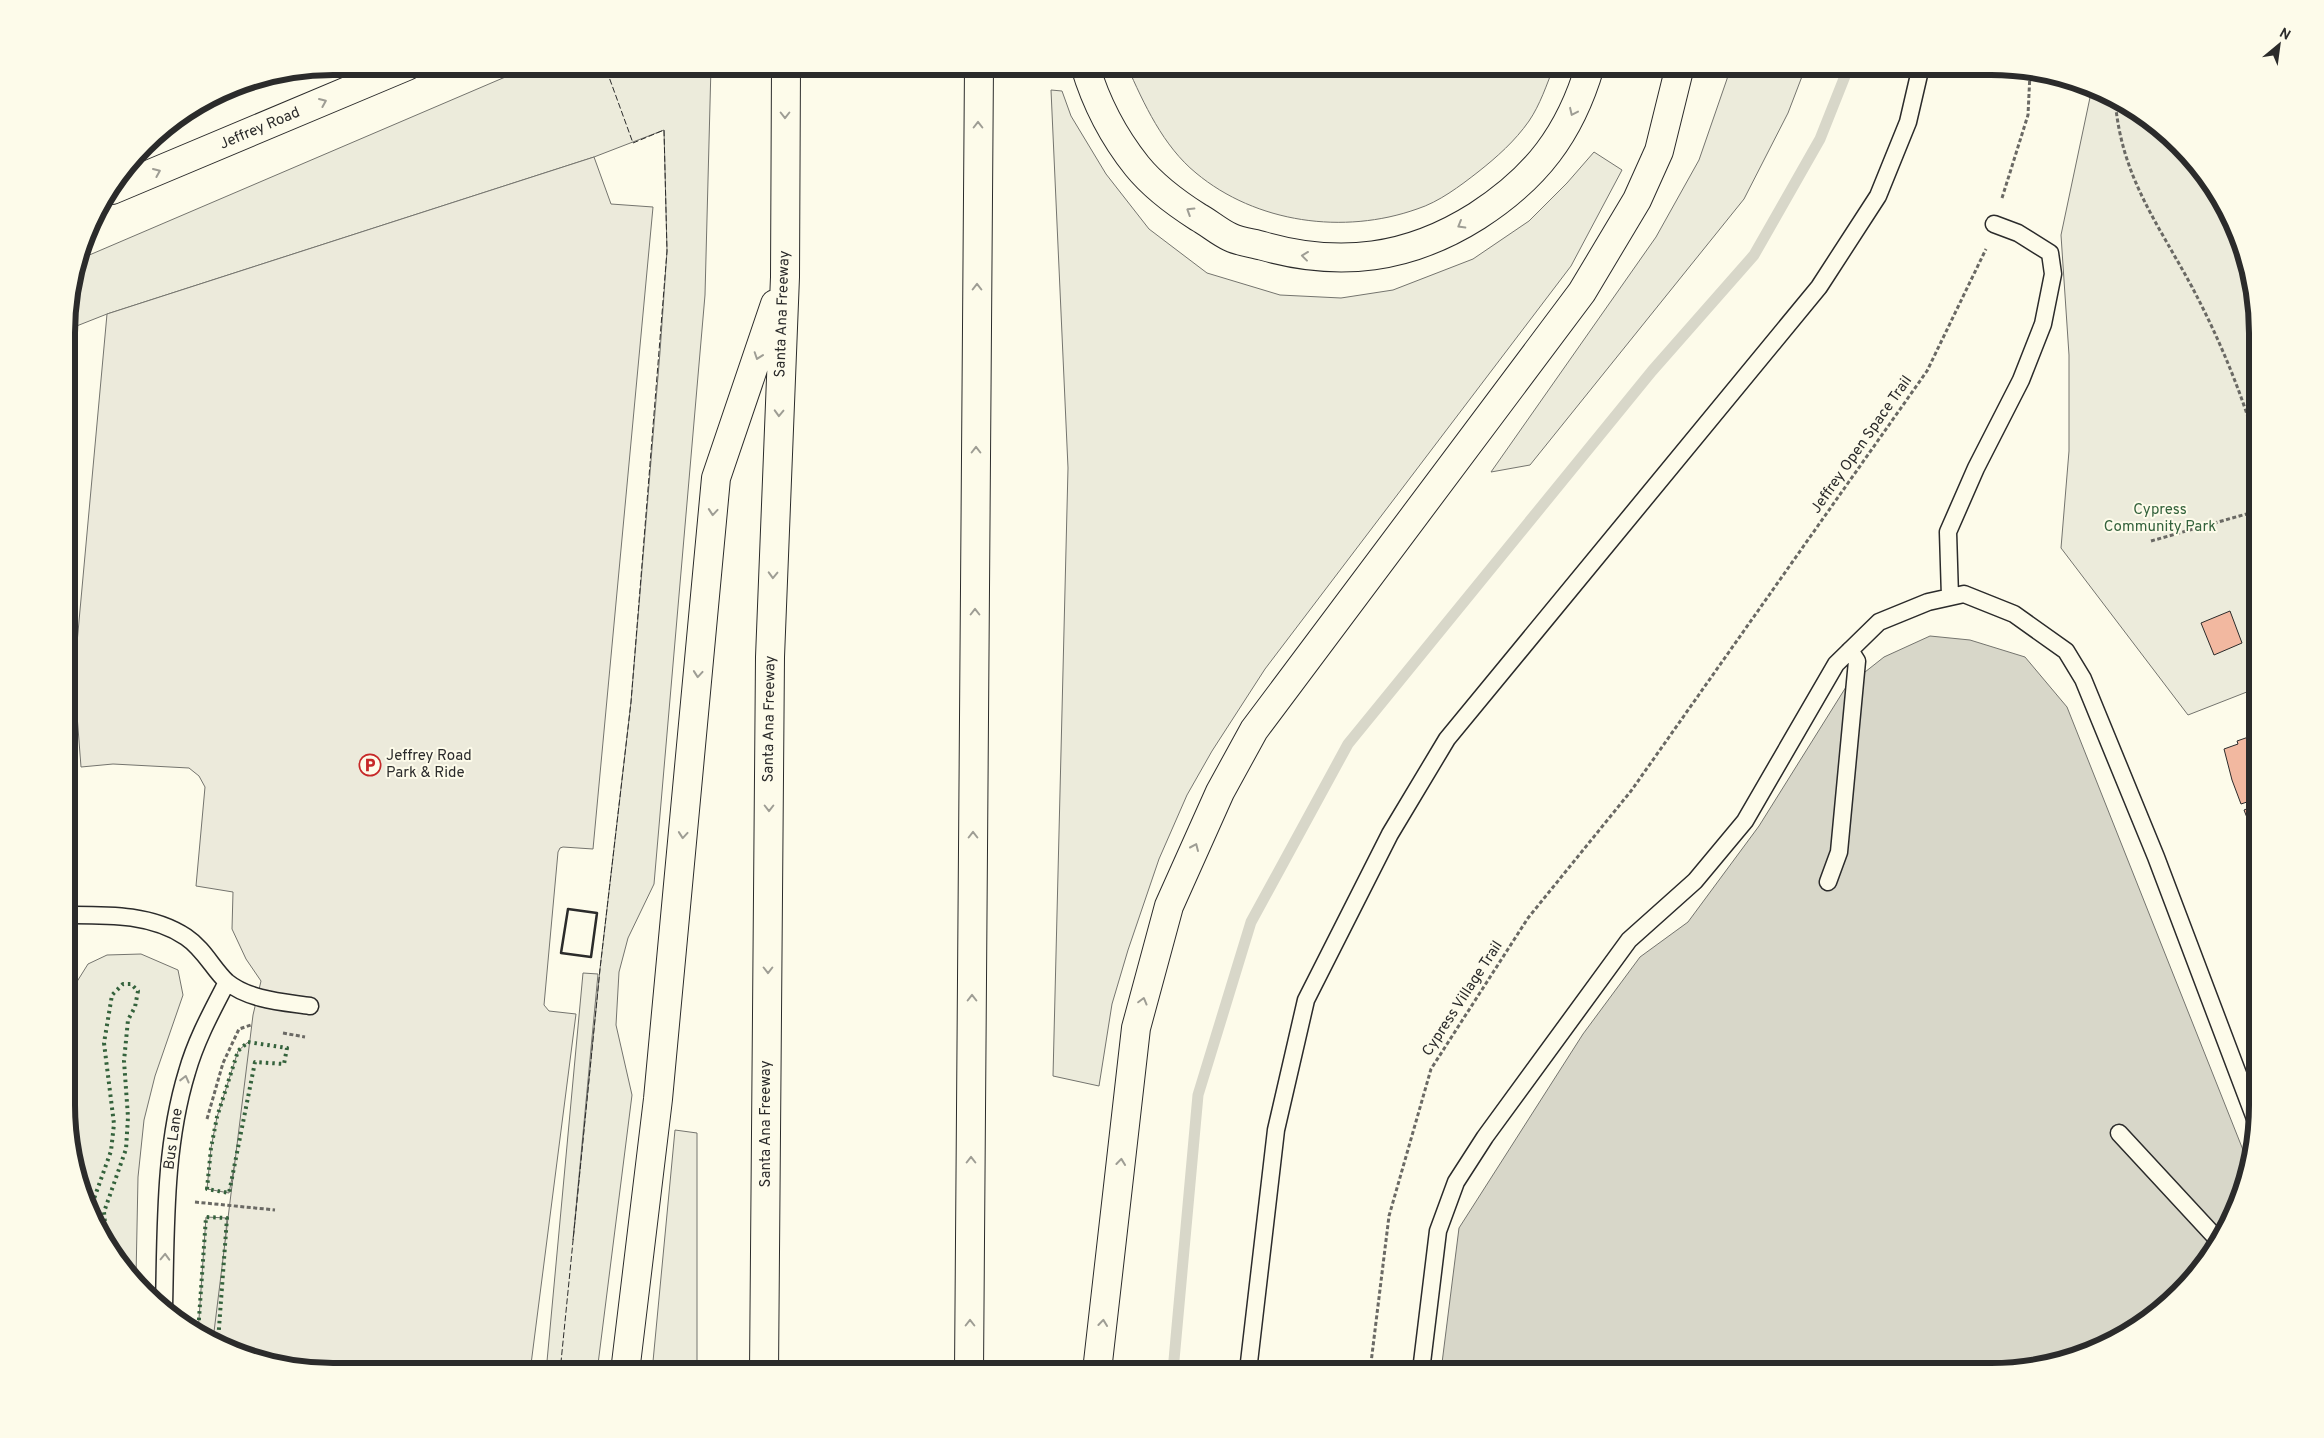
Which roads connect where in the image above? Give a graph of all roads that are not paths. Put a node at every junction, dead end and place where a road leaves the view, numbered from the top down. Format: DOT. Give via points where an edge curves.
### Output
graph roads {
  1 [pos="386,75"];
  2 [pos="786,75"];
  3 [pos="979,75"];
  4 [pos="1088,75"];
  5 [pos="1587,75"];
  6 [pos="1678,75"];
  7 [pos="1919,75"];
  8 [pos="120,187"];
  9 [pos="1994,224"];
  10 [pos="784,277"];
  11 [pos="1950,597"];
  12 [pos="1850,650"];
  13 [pos="1828,882"];
  14 [pos="75,915"];
  15 [pos="227,982"];
  16 [pos="310,1006"];
  17 [pos="2249,1103"];
  18 [pos="2119,1133"];
  19 [pos="2213,1235"];
  20 [pos="164,1300"];
  21 [pos="626,1363"];
  22 [pos="764,1363"];
  23 [pos="969,1363"];
  24 [pos="1098,1363"];
  25 [pos="1249,1363"];
  26 [pos="1422,1363"];
  8 -- 1 [label="main road, Jeffrey Road, one-way"];
  2 -- 10 [label="main road, Santa Ana Freeway, one-way"];
  23 -- 3 [label="main road, one-way"];
  5 -- 4 [label="main road, one-way" via="1566,127 1545,159 1503,200 1431,241 1405,250 1326,259 1292,255 1231,237 1175,202 1138,168 1125,150 1094,96"];
  24 -- 6 [label="main road, one-way" via="1136,1028 1169,906 1204,827 1254,730 1582,292 1637,200 1659,152"];
  7 -- 25 [label="lane" via="1908,122 1878,196 1819,287 1447,739 1390,834 1306,1000 1276,1130"];
  9 -- 11 [label="lane" via="2018,233 2050,253 2053,274 2042,324 2020,380 1948,532"];
  10 -- 21 [label="main road, one-way" via="716,478 658,1099"];
  10 -- 22 [label="main road, Santa Ana Freeway, one-way" via="770,658"];
  11 -- 12 [label="lane" via="1928,602 1879,622"];
  11 -- 17 [label="lane" via="1964,594 2014,614 2066,652 2083,678 2156,857"];
  12 -- 13 [label="lane" via="1857,661 1839,852"];
  12 -- 26 [label="lane" via="1836,664 1745,821 1695,881 1629,940 1456,1182 1438,1231"];
  14 -- 15 [label="lane" via="127,916 163,926 187,937"];
  15 -- 16 [label="lane" via="263,999"];
  20 -- 15 [label="lane, Bus Lane, one-way" via="166,1214 177,1112 201,1030"];
  18 -- 19 [label="lane"];
}
